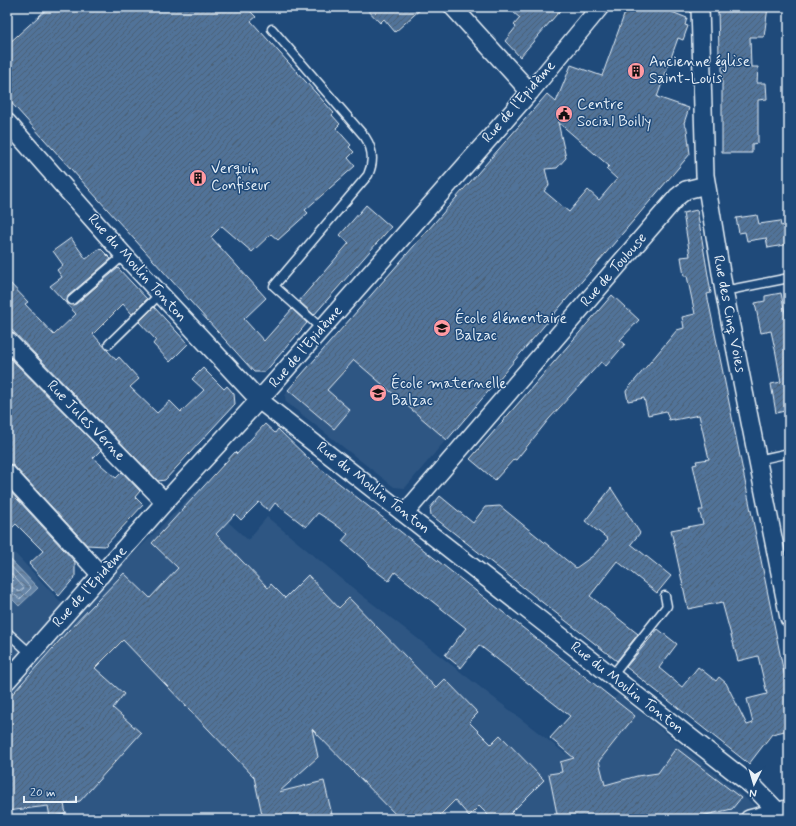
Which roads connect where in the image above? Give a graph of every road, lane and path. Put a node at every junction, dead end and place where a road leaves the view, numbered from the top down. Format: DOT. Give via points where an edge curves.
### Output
graph roads {
  1 [pos="453,7"];
  2 [pos="600,7"];
  3 [pos="700,7"];
  4 [pos="272,29"];
  5 [pos="530,92"];
  6 [pos="7,122"];
  7 [pos="706,185"];
  8 [pos="124,255"];
  9 [pos="789,278"];
  10 [pos="724,292"];
  11 [pos="160,294"];
  12 [pos="72,300"];
  13 [pos="322,329"];
  14 [pos="7,340"];
  15 [pos="109,344"];
  16 [pos="259,400"];
  17 [pos="789,453"];
  18 [pos="757,460"];
  19 [pos="7,473"];
  20 [pos="165,502"];
  21 [pos="405,513"];
  22 [pos="101,574"];
  23 [pos="665,596"];
  24 [pos="789,618"];
  25 [pos="7,632"];
  26 [pos="31,654"];
  27 [pos="612,676"];
  28 [pos="7,681"];
  29 [pos="784,810"];
  30 [pos="749,819"];
  1 -- 5 [label="street"];
  2 -- 5 [label="street, Rue de l'Epidème"];
  3 -- 7 [label="street, Rue des Cinq Voies" via="703,156"];
  4 -- 13 [label="lane" via="365,137 371,148 372,163 368,175 274,286"];
  5 -- 13 [label="street, Rue de l'Epidème"];
  6 -- 8 [label="street, Rue du Moulin Tonton"];
  7 -- 10 [label="street, Rue des Cinq Voies"];
  7 -- 21 [label="street, Rue de Toulouse" via="686,190 677,197"];
  8 -- 11 [label="street, Rue du Moulin Tonton"];
  8 -- 12 [label="lane"];
  9 -- 10 [label="lane"];
  10 -- 18 [label="street, Rue des Cinq Voies"];
  11 -- 15 [label="lane"];
  11 -- 16 [label="street, Rue du Moulin Tonton"];
  13 -- 16 [label="street, Rue de l'Epidème"];
  14 -- 20 [label="street, Rue Jules Verne"];
  16 -- 20 [label="street, Rue de l'Epidème"];
  16 -- 21 [label="street, Rue du Moulin Tonton"];
  17 -- 18 [label="lane"];
  18 -- 24 [label="street, Rue des Cinq Voies"];
  19 -- 22 [label="street"];
  20 -- 22 [label="street, Rue de l'Epidème"];
  21 -- 27 [label="street, Rue du Moulin Tonton"];
  22 -- 26 [label="street, Rue de l'Epidème"];
  23 -- 27 [label="lane" via="667,606"];
  25 -- 26 [label="lane"];
  26 -- 28 [label="street, Rue de l'Epidème"];
  27 -- 29 [label="street, Rue du Moulin Tonton"];
  29 -- 30 [label="street"];
}
